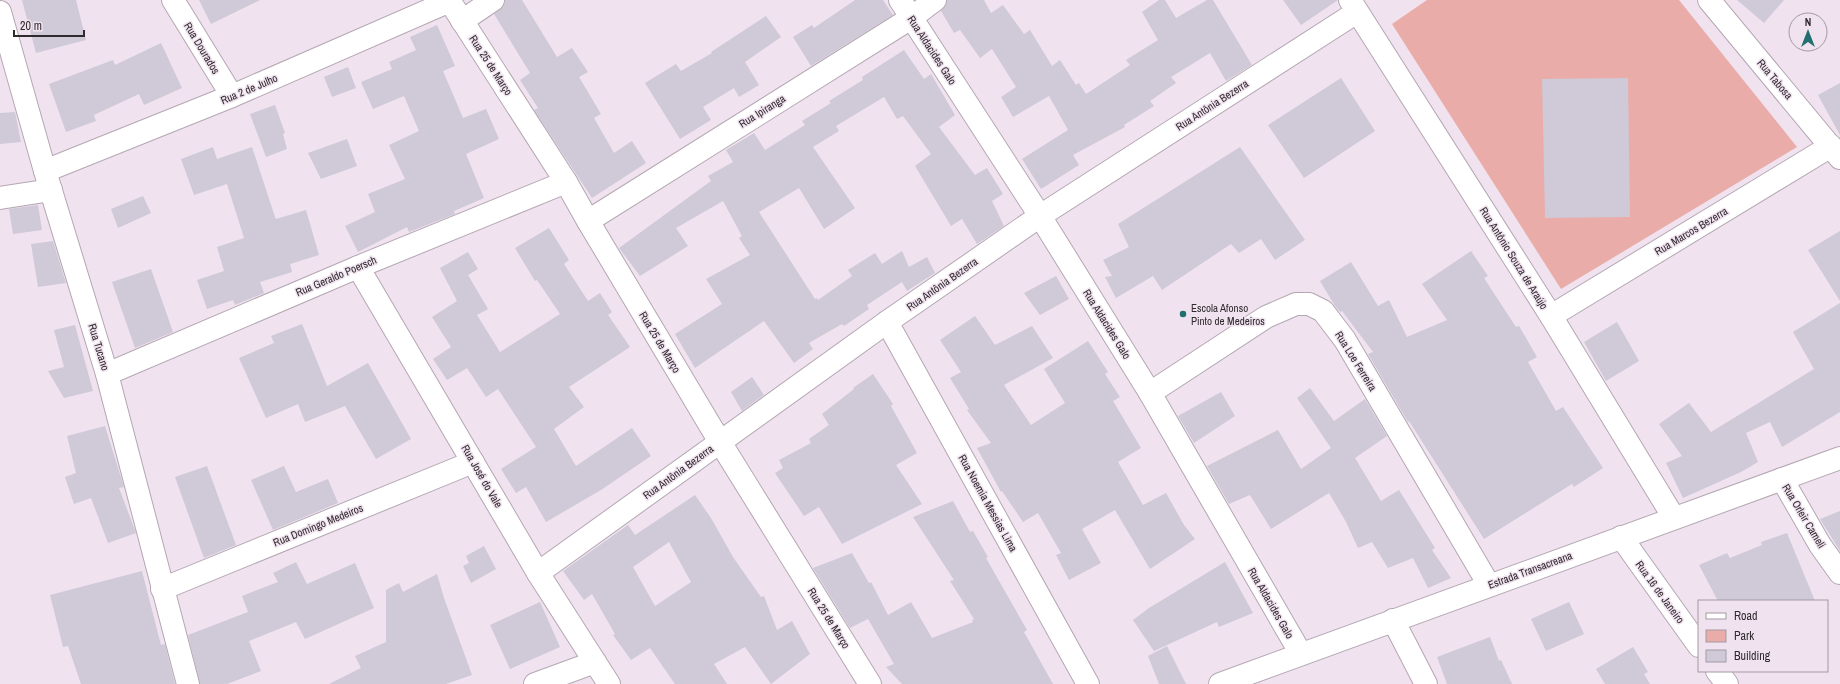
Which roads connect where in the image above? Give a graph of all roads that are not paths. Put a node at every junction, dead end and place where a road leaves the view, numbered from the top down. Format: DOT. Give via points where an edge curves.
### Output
graph roads {
  1 [pos="173,0"];
  2 [pos="492,0"];
  3 [pos="935,0"];
  4 [pos="1710,0"];
  5 [pos="450,1"];
  6 [pos="1354,6"];
  7 [pos="906,9"];
  8 [pos="0,12"];
  9 [pos="462,21"];
  10 [pos="232,96"];
  11 [pos="1836,152"];
  12 [pos="48,180"];
  13 [pos="566,182"];
  14 [pos="0,198"];
  15 [pos="1040,216"];
  16 [pos="588,222"];
  17 [pos="358,267"];
  18 [pos="1551,316"];
  19 [pos="888,322"];
  20 [pos="107,374"];
  21 [pos="1150,393"];
  22 [pos="720,442"];
  23 [pos="1840,458"];
  24 [pos="473,462"];
  25 [pos="1782,479"];
  26 [pos="1674,518"];
  27 [pos="1621,538"];
  28 [pos="538,573"];
  29 [pos="1840,573"];
  30 [pos="1489,585"];
  31 [pos="162,589"];
  32 [pos="1393,620"];
  33 [pos="1698,645"];
  34 [pos="1301,654"];
  35 [pos="595,662"];
  36 [pos="1718,672"];
  37 [pos="188,684"];
  38 [pos="535,684"];
  39 [pos="609,684"];
  40 [pos="870,684"];
  41 [pos="1088,684"];
  42 [pos="1220,684"];
  43 [pos="1426,684"];
  44 [pos="1727,684"];
  1 -- 10 [label="street, Rua Dourados"];
  2 -- 9 [label="street"];
  3 -- 7 [label="street, Rua Ipiranga"];
  4 -- 11 [label="street, Rua Tabosa"];
  5 -- 9 [label="street, Rua 25 de Março"];
  5 -- 10 [label="street, Rua 2 de Julho"];
  6 -- 15 [label="street, Rua Antônia Bezerra"];
  6 -- 18 [label="street, Rua Antônio Souza de Araújo"];
  7 -- 15 [label="street, Rua Aldacides Galo"];
  7 -- 16 [label="street, Rua Ipiranga"];
  8 -- 12 [label="street, Rua Tucano"];
  9 -- 13 [label="street, Rua 25 de Março"];
  10 -- 12 [label="street, Rua 2 de Julho"];
  11 -- 18 [label="street, Rua Marcos Bezerra"];
  12 -- 14 [label="street, Rua 2 de Julho"];
  12 -- 20 [label="street, Rua Tucano"];
  13 -- 16 [label="street, Rua 25 de Março"];
  13 -- 17 [label="street, Rua Geraldo Poersch"];
  15 -- 19 [label="street, Rua Antônia Bezerra"];
  15 -- 21 [label="street, Rua Aldacides Galo"];
  16 -- 22 [label="street, Rua 25 de Março"];
  17 -- 20 [label="street, Rua Geraldo Poersch"];
  17 -- 24 [label="street, Rua José do Vale"];
  18 -- 26 [label="street, Rua Antônio Souza de Araújo"];
  19 -- 22 [label="street, Rua Antônia Bezerra"];
  19 -- 41 [label="street, Rua Noemia Messias Lima"];
  20 -- 31 [label="street, Rua Tucano"];
  21 -- 30 [label="street, Rua Loe Ferreira" via="1266,317 1296,304 1309,304 1323,311 1345,340"];
  21 -- 34 [label="street, Rua Aldacides Galo"];
  22 -- 28 [label="street, Rua Antônia Bezerra"];
  22 -- 40 [label="street, Rua 25 de Março"];
  23 -- 25 [label="street, Estrada Transacreana"];
  24 -- 28 [label="street, Rua José do Vale"];
  24 -- 31 [label="street, Rua Domingo Medeiros"];
  25 -- 26 [label="street, Estrada Transacreana"];
  25 -- 29 [label="street, Rua Orleir Cameli" via="1820,545"];
  26 -- 27 [label="street, Estrada Transacreana"];
  27 -- 30 [label="street, Estrada Transacreana"];
  27 -- 33 [label="street, Rua 16 de Janeiro"];
  28 -- 35 [label="street, Rua José do Vale"];
  30 -- 32 [label="street, Estrada Transacreana"];
  31 -- 37 [label="street, Rua Tucano"];
  32 -- 34 [label="street, Estrada Transacreana"];
  32 -- 43 [label="street"];
  34 -- 42 [label="street, Estrada Transacreana"];
  35 -- 38 [label="street"];
  35 -- 39 [label="street, Rua José do Vale"];
  36 -- 44 [label="street"];
}
